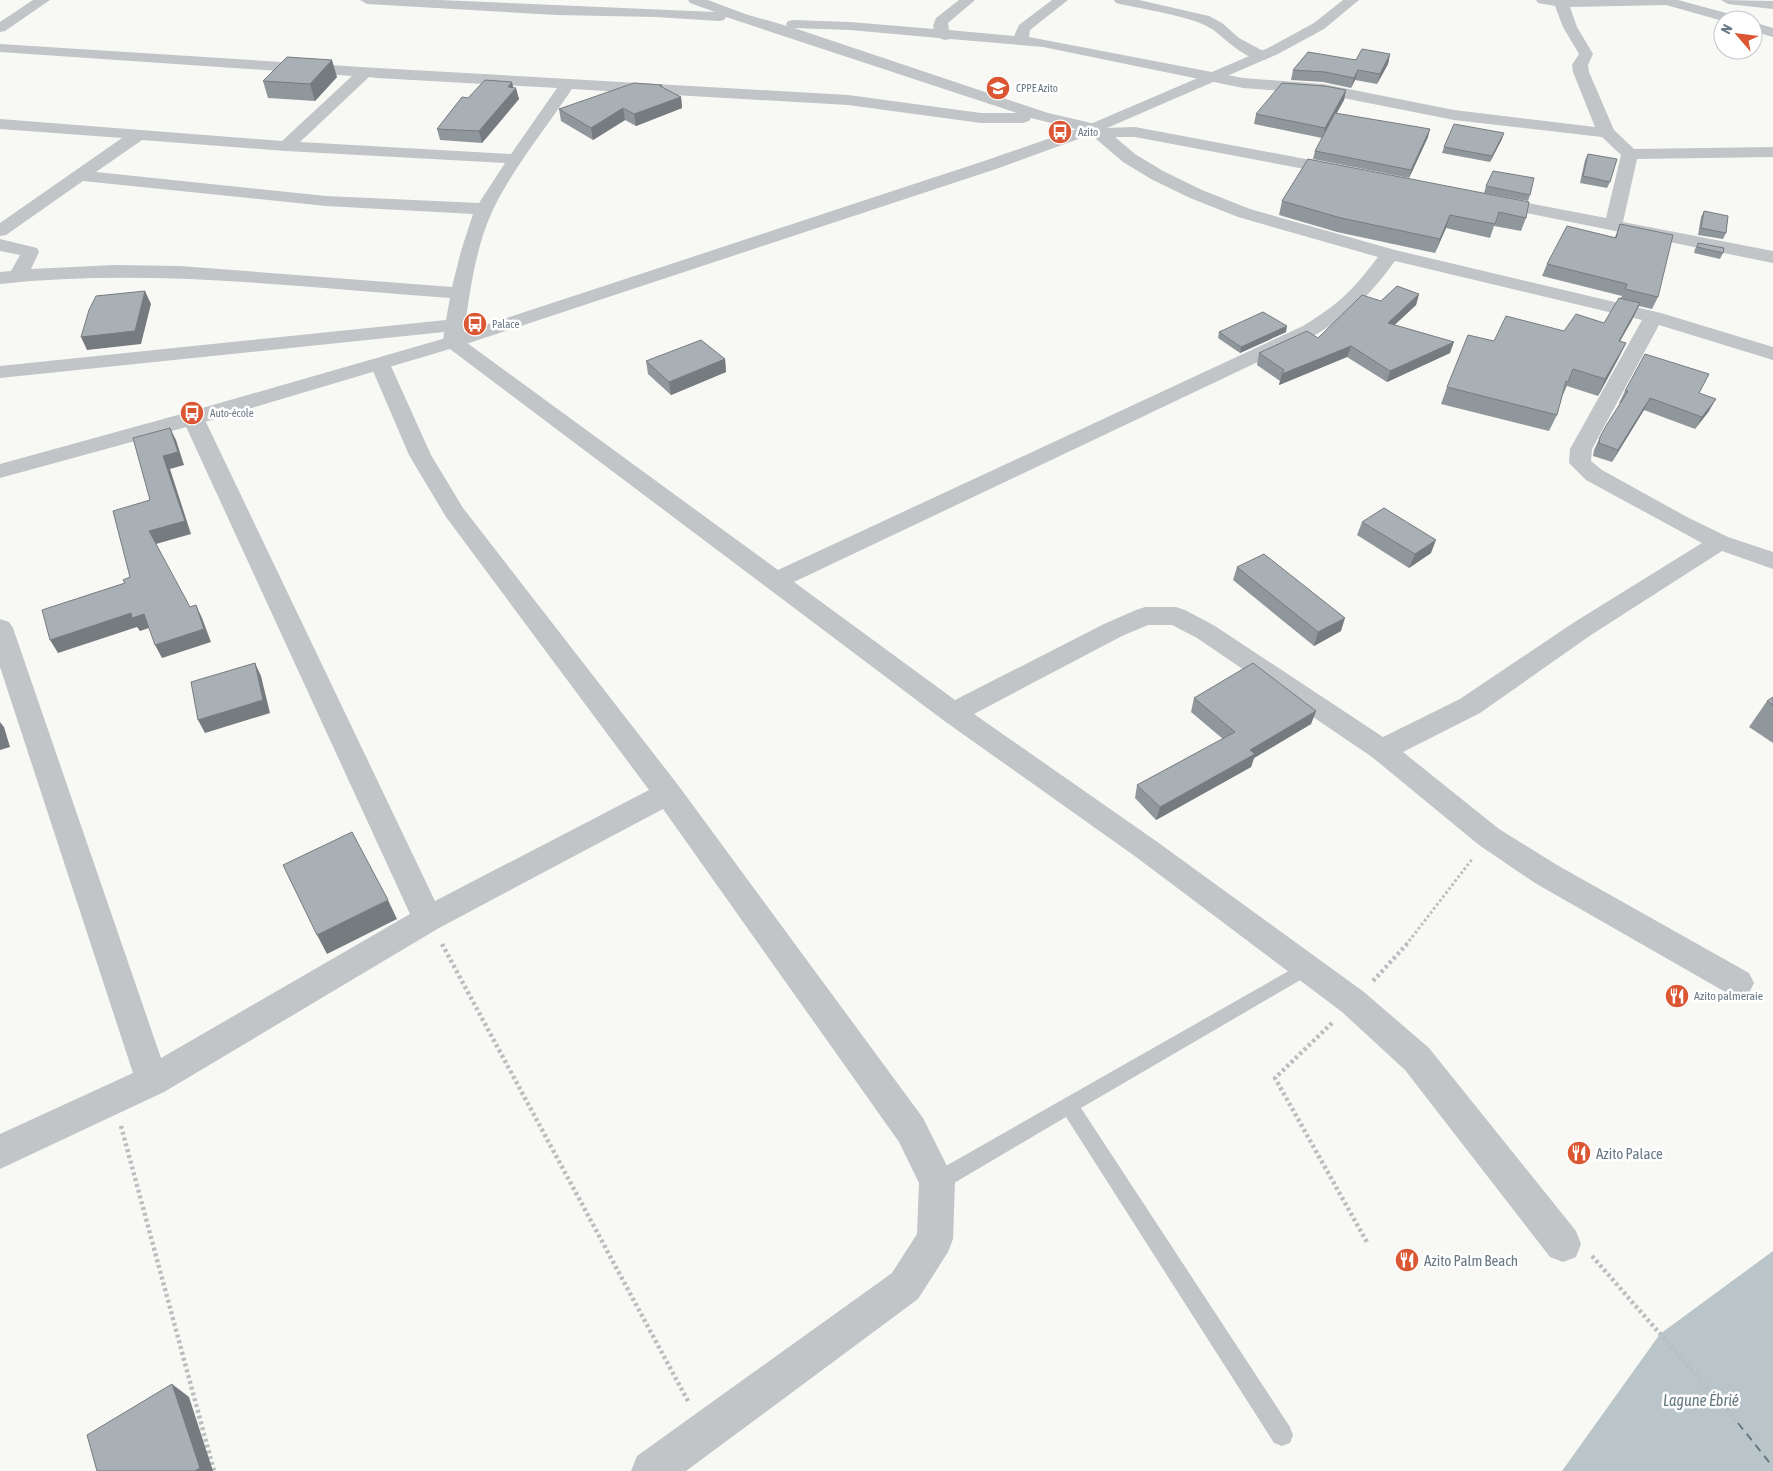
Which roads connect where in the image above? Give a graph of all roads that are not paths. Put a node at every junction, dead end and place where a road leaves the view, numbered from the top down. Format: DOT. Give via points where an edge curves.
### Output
graph roads {
  1 [pos="44,0"];
  2 [pos="367,0"];
  3 [pos="695,0"];
  4 [pos="968,0"];
  5 [pos="1061,0"];
  6 [pos="1120,0"];
  7 [pos="1352,0"];
  8 [pos="1542,0"];
  9 [pos="1728,0"];
  10 [pos="1670,1"];
  11 [pos="1560,2"];
  12 [pos="1773,5"];
  13 [pos="1713,13"];
  14 [pos="740,17"];
  15 [pos="764,23"];
  16 [pos="0,28"];
  17 [pos="945,36"];
  18 [pos="1023,41"];
  19 [pos="0,48"];
  20 [pos="1262,56"];
  21 [pos="364,72"];
  22 [pos="1212,78"];
  23 [pos="568,84"];
  24 [pos="1044,117"];
  25 [pos="0,124"];
  26 [pos="1097,131"];
  27 [pos="1607,133"];
  28 [pos="138,135"];
  29 [pos="286,146"];
  30 [pos="1773,152"];
  31 [pos="1630,154"];
  32 [pos="516,160"];
  33 [pos="1362,175"];
  34 [pos="81,176"];
  35 [pos="1478,198"];
  36 [pos="485,209"];
  37 [pos="1613,225"];
  38 [pos="0,232"];
  39 [pos="0,245"];
  40 [pos="1390,254"];
  41 [pos="1773,257"];
  42 [pos="9,277"];
  43 [pos="460,293"];
  44 [pos="1654,317"];
  45 [pos="454,333"];
  46 [pos="1773,354"];
  47 [pos="380,364"];
  48 [pos="0,372"];
  49 [pos="193,418"];
  50 [pos="0,470"];
  51 [pos="1720,542"];
  52 [pos="1773,560"];
  53 [pos="776,580"];
  54 [pos="0,628"];
  55 [pos="954,713"];
  56 [pos="1382,750"];
  57 [pos="668,793"];
  58 [pos="428,919"];
  59 [pos="1308,967"];
  60 [pos="1738,983"];
  61 [pos="152,1081"];
  62 [pos="1069,1106"];
  63 [pos="0,1152"];
  64 [pos="938,1182"];
  65 [pos="1576,1248"];
  66 [pos="1282,1435"];
  67 [pos="652,1471"];
  1 -- 16 [label="street"];
  2 -- 14 [label="street"];
  3 -- 14 [label="street"];
  4 -- 17 [label="street" via="941,21"];
  5 -- 18 [label="street" via="1024,28 1021,34"];
  6 -- 20 [label="street" via="1204,19"];
  7 -- 20 [label="street" via="1309,32"];
  8 -- 11 [label="street"];
  9 -- 12 [label="street"];
  10 -- 11 [label="street"];
  10 -- 13 [label="street"];
  11 -- 27 [label="street" via="1586,54 1580,65 1581,72"];
  14 -- 15 [label="street"];
  15 -- 17 [label="street" via="850,26"];
  15 -- 24 [label="street"];
  17 -- 18 [label="street"];
  18 -- 22 [label="street"];
  19 -- 21 [label="street"];
  20 -- 22 [label="street"];
  21 -- 23 [label="street"];
  21 -- 29 [label="street"];
  22 -- 26 [label="street"];
  22 -- 27 [label="street" via="1323,88 1454,115"];
  23 -- 24 [label="street" via="848,100 980,118"];
  23 -- 32 [label="street"];
  24 -- 26 [label="street"];
  25 -- 28 [label="street"];
  26 -- 33 [label="street" via="1135,132"];
  26 -- 40 [label="street" via="1129,158 1196,194 1244,212"];
  26 -- 45 [label="street"];
  27 -- 31 [label="street"];
  28 -- 29 [label="street"];
  28 -- 34 [label="street"];
  29 -- 32 [label="street"];
  30 -- 31 [label="street"];
  31 -- 37 [label="street"];
  32 -- 36 [label="street"];
  34 -- 36 [label="street" via="308,200"];
  34 -- 38 [label="street"];
  35 -- 37 [label="street"];
  36 -- 43 [label="street"];
  37 -- 41 [label="street"];
  39 -- 42 [label="street" via="30,252 29,258"];
  40 -- 44 [label="street"];
  40 -- 53 [label="street" via="1357,296 1310,330"];
  42 -- 43 [label="street" via="114,271 180,272"];
  43 -- 45 [label="street"];
  44 -- 46 [label="street"];
  44 -- 51 [label="street" via="1581,449 1580,463 1594,475"];
  45 -- 47 [label="street"];
  45 -- 48 [label="street"];
  45 -- 53 [label="street"];
  47 -- 49 [label="street"];
  47 -- 57 [label="street" via="420,455 454,512"];
  49 -- 50 [label="street"];
  49 -- 58 [label="street"];
  51 -- 52 [label="street"];
  51 -- 56 [label="street" via="1582,629 1470,706"];
  53 -- 55 [label="street"];
  54 -- 61 [label="street"];
  55 -- 56 [label="street" via="1145,616 1176,616 1206,632"];
  55 -- 59 [label="street"];
  56 -- 60 [label="street" via="1489,837 1546,874"];
  57 -- 58 [label="street"];
  57 -- 64 [label="street" via="911,1130"];
  58 -- 61 [label="street"];
  59 -- 62 [label="lane"];
  59 -- 65 [label="street" via="1417,1059"];
  61 -- 63 [label="street"];
  62 -- 64 [label="lane"];
  62 -- 66 [label="lane"];
  64 -- 67 [label="street" via="935,1239 905,1286"];
}
